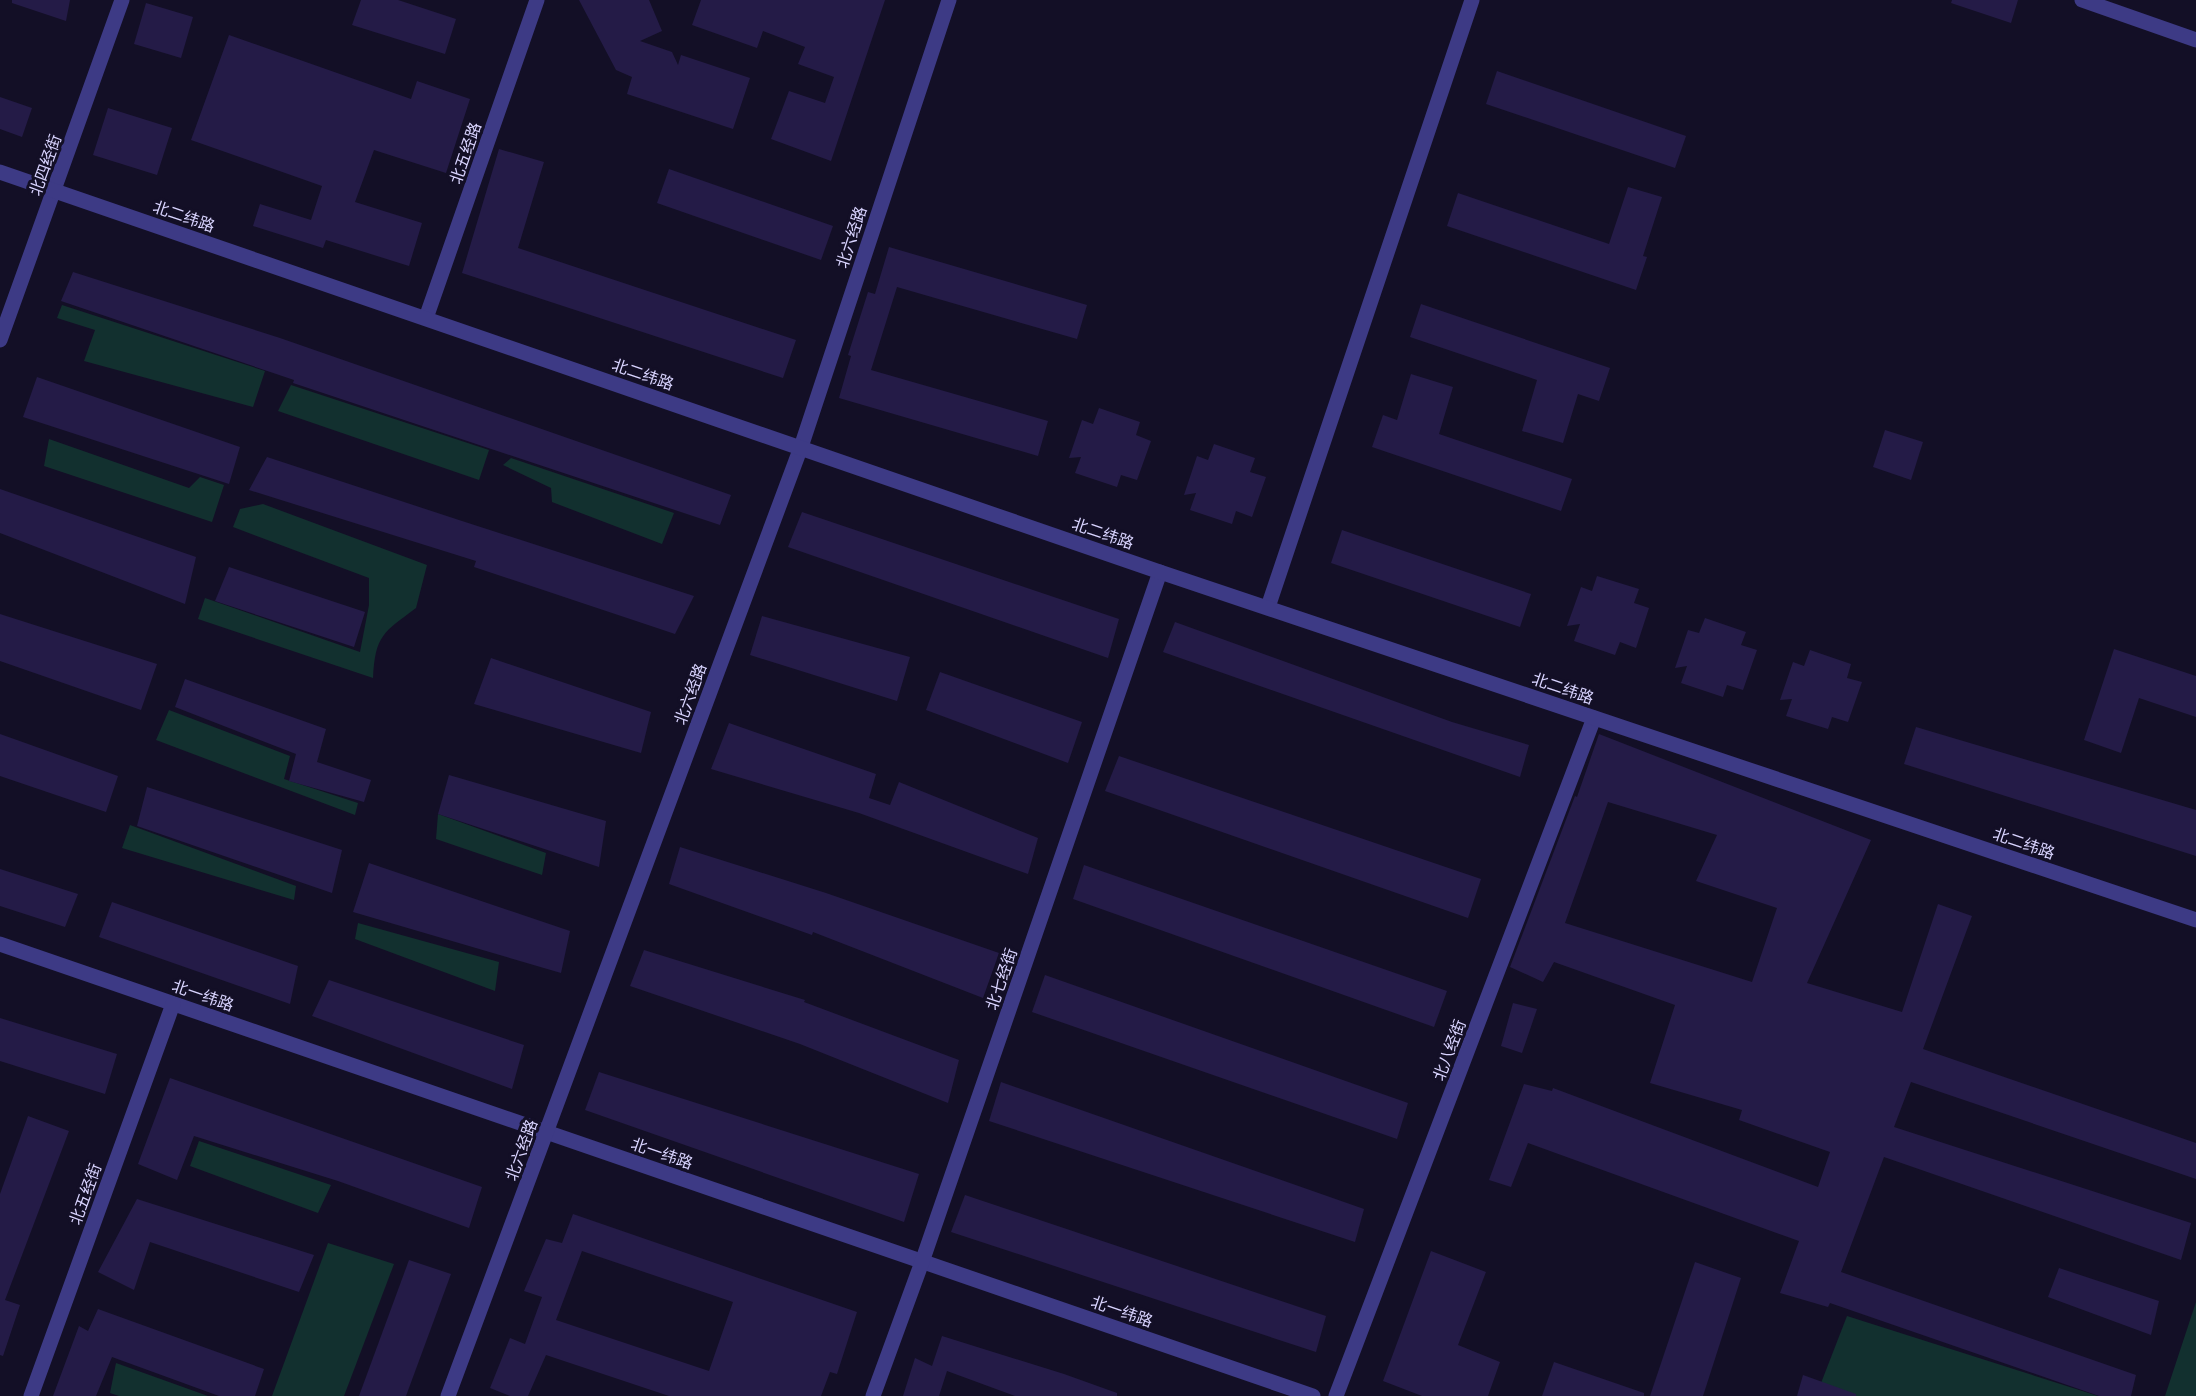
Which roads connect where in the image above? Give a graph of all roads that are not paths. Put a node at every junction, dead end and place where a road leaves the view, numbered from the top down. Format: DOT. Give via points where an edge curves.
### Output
graph roads {
  1 [pos="122,0"];
  2 [pos="537,0"];
  3 [pos="949,0"];
  4 [pos="1472,0"];
  5 [pos="2082,0"];
  6 [pos="2196,40"];
  7 [pos="0,172"];
  8 [pos="55,190"];
  9 [pos="426,318"];
  10 [pos="0,340"];
  11 [pos="801,447"];
  12 [pos="1160,572"];
  13 [pos="1268,608"];
  14 [pos="1594,717"];
  15 [pos="2196,920"];
  16 [pos="0,944"];
  17 [pos="173,1004"];
  18 [pos="547,1132"];
  19 [pos="922,1262"];
  20 [pos="31,1396"];
  21 [pos="448,1396"];
  22 [pos="873,1396"];
  23 [pos="1313,1396"];
  24 [pos="1336,1396"];
  1 -- 8 [label="street, 北四经街"];
  2 -- 9 [label="street, 北五经路"];
  3 -- 11 [label="street, 北六经路"];
  4 -- 13 [label="street"];
  5 -- 6 [label="street"];
  7 -- 8 [label="street, 北二纬路"];
  8 -- 9 [label="street, 北二纬路"];
  8 -- 10 [label="street, 北四经街"];
  9 -- 11 [label="street, 北二纬路"];
  11 -- 12 [label="street, 北二纬路"];
  11 -- 18 [label="street, 北六经路"];
  12 -- 13 [label="street, 北二纬路"];
  12 -- 19 [label="street, 北七经街"];
  13 -- 14 [label="street, 北二纬路"];
  14 -- 15 [label="street, 北二纬路"];
  14 -- 24 [label="street, 北八经街"];
  16 -- 17 [label="street, 北一纬路"];
  17 -- 18 [label="street, 北一纬路"];
  17 -- 20 [label="street, 北五经街"];
  18 -- 19 [label="street, 北一纬路"];
  18 -- 21 [label="street, 北六经路"];
  19 -- 22 [label="street, 北七经街"];
  19 -- 23 [label="street, 北一纬路"];
}
